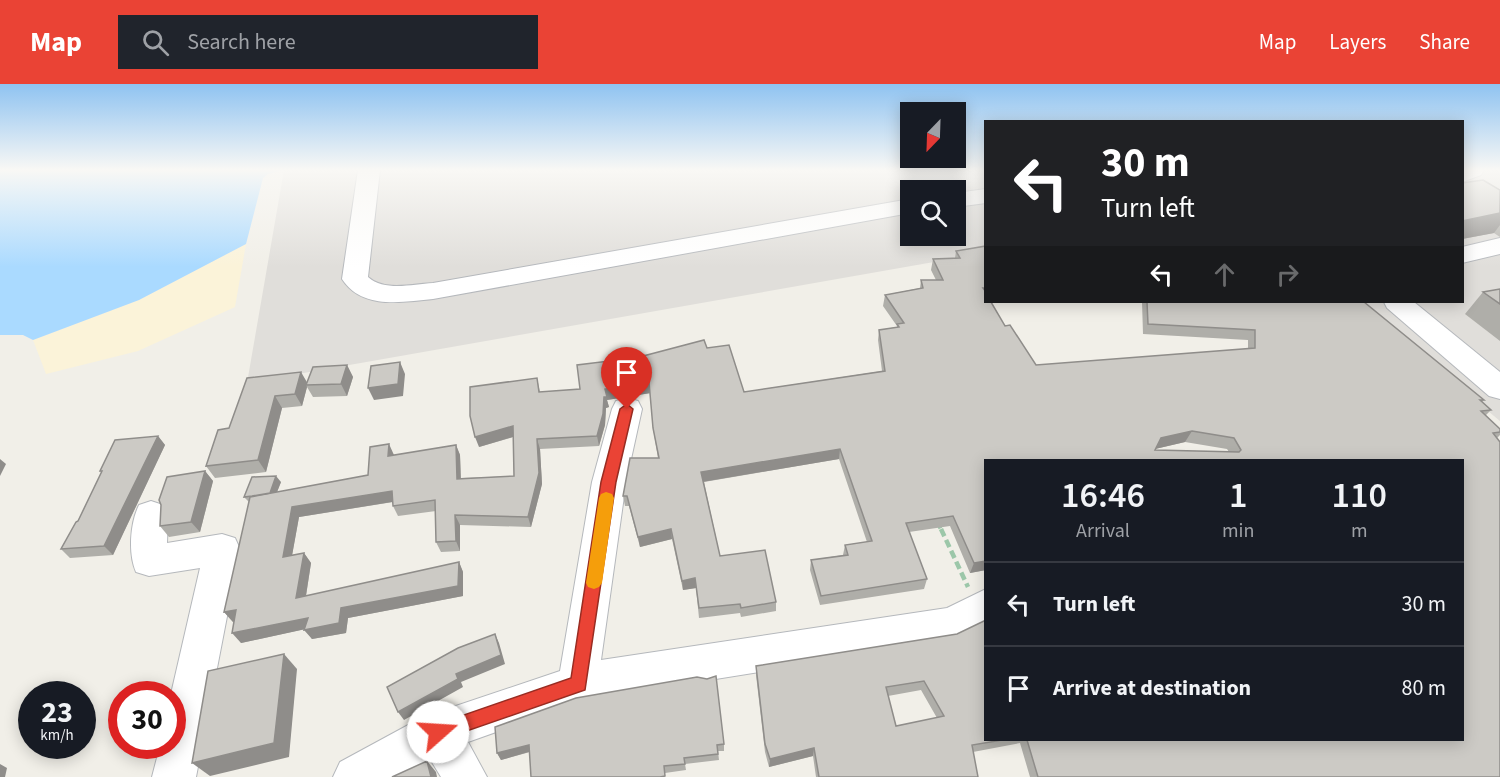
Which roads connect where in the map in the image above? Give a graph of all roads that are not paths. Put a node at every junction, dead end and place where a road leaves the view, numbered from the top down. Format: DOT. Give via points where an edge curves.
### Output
graph roads {
  1 [pos="365,202"];
  2 [pos="900,208"];
  3 [pos="1500,246"];
  4 [pos="1464,255"];
  5 [pos="1398,303"];
  6 [pos="1500,388"];
  7 [pos="627,409"];
  8 [pos="151,515"];
  9 [pos="982,607"];
  10 [pos="579,684"];
  11 [pos="438,732"];
  12 [pos="174,777"];
  13 [pos="355,777"];
  14 [pos="465,777"];
  1 -- 2 [label="street" via="355,279 363,289 380,294 433,291"];
  3 -- 4 [label="street"];
  5 -- 6 [label="street"];
  7 -- 10 [label="street" via="609,482"];
  8 -- 12 [label="street" via="149,561 222,549"];
  9 -- 10 [label="street" via="953,624"];
  10 -- 11 [label="street"];
  11 -- 13 [label="street"];
  11 -- 14 [label="street"];
}
